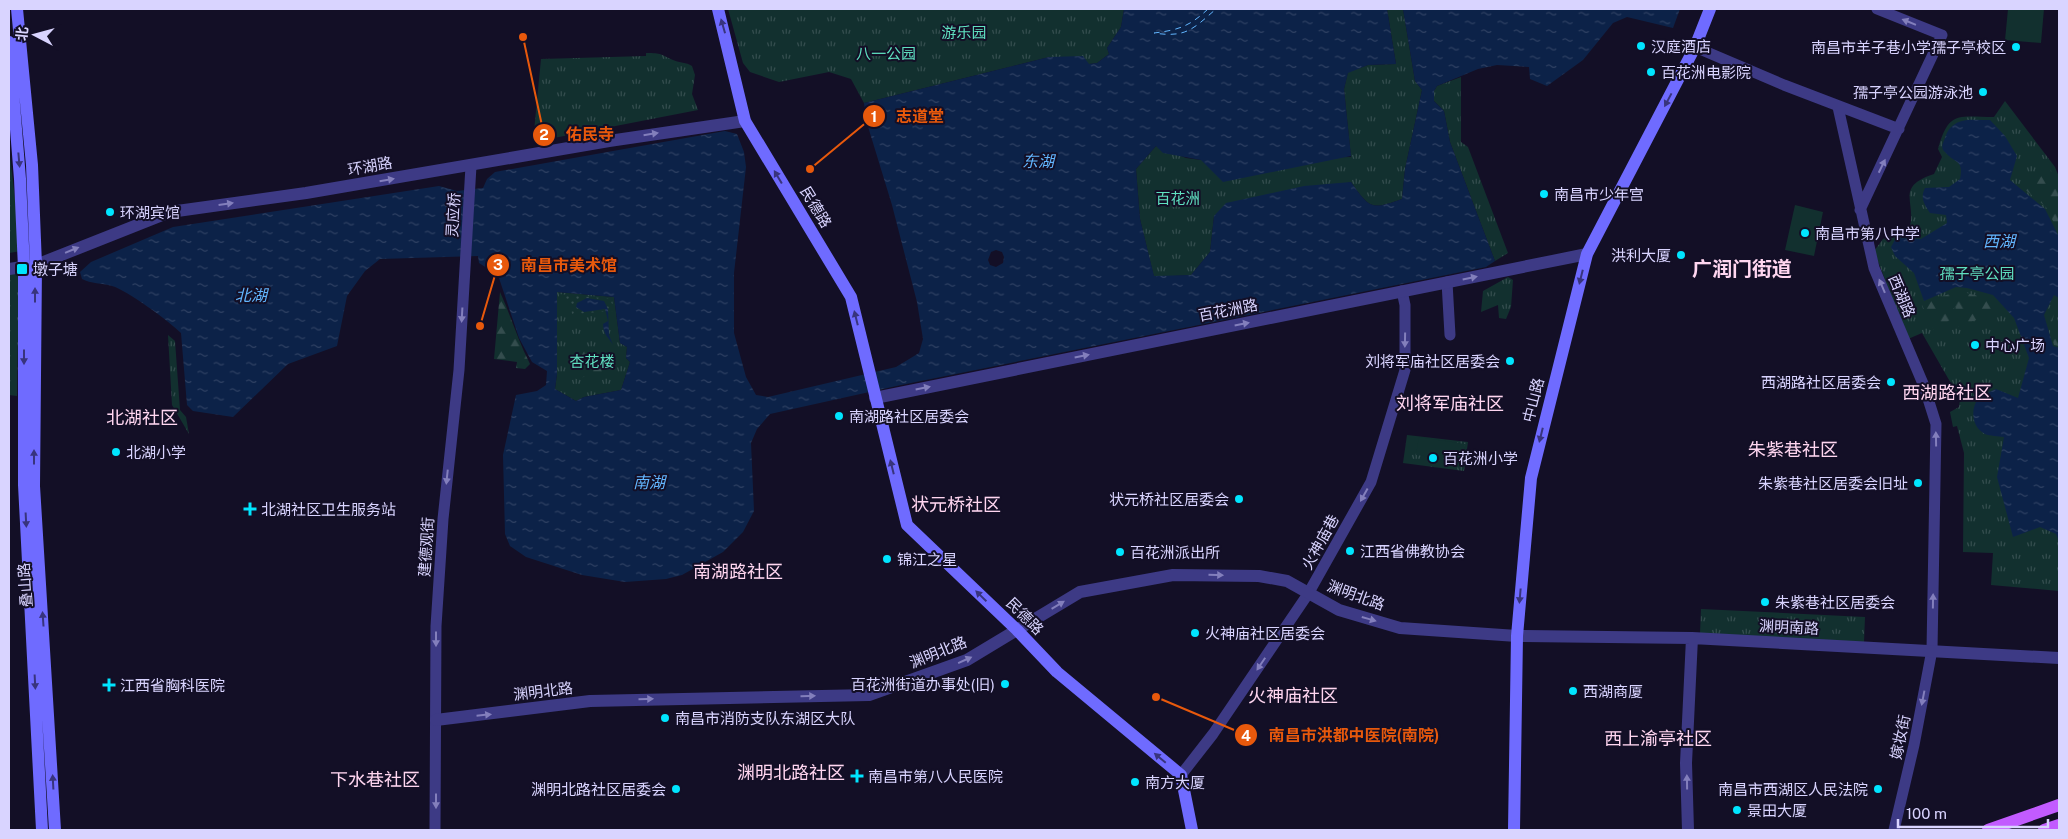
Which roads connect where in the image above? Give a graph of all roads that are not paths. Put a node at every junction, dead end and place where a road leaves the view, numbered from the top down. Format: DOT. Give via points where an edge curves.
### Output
graph roads {
  1 [pos="17,9"];
  2 [pos="718,9"];
  3 [pos="1710,9"];
  4 [pos="1877,9"];
  5 [pos="9,42"];
  6 [pos="1696,47"];
  7 [pos="1782,90"];
  8 [pos="1839,110"];
  9 [pos="745,121"];
  10 [pos="1899,129"];
  11 [pos="471,166"];
  12 [pos="1860,210"];
  13 [pos="1587,254"];
  14 [pos="30,266"];
  15 [pos="465,266"];
  16 [pos="9,269"];
  17 [pos="1447,282"];
  18 [pos="1402,291"];
  19 [pos="1450,335"];
  20 [pos="875,398"];
  21 [pos="1308,594"];
  22 [pos="1016,630"];
  23 [pos="1517,636"];
  24 [pos="1692,638"];
  25 [pos="1932,650"];
  26 [pos="2059,658"];
  27 [pos="436,720"];
  28 [pos="1181,775"];
  29 [pos="2059,805"];
  30 [pos="2059,825"];
  31 [pos="42,830"];
  32 [pos="55,830"];
  33 [pos="436,830"];
  34 [pos="1192,830"];
  35 [pos="1514,830"];
  36 [pos="1688,830"];
  37 [pos="1894,830"];
  38 [pos="1988,830"];
  39 [pos="2044,830"];
  1 -- 14 [label="main road, 叠山路" via="32,165"];
  9 -- 2 [label="main road, 民德路, one-way"];
  3 -- 6 [label="main road, 中山路"];
  10 -- 4 [label="street, one-way" via="1942,35"];
  5 -- 14 [label="main road, 叠山路, one-way"];
  6 -- 8 [label="street"];
  6 -- 13 [label="main road, 中山路, one-way"];
  7 -- 8 [label="street"];
  8 -- 10 [label="street"];
  8 -- 12 [label="street, 西湖路"];
  11 -- 9 [label="street, 环湖路, one-way"];
  20 -- 9 [label="main road, 民德路, one-way" via="851,296"];
  12 -- 10 [label="street, one-way"];
  14 -- 11 [label="street, 环湖路, one-way" via="170,212 306,194"];
  11 -- 15 [label="street, 灵应桥"];
  25 -- 12 [label="street, 西湖路, one-way" via="1936,424 1924,386 1874,268"];
  17 -- 13 [label="street, 百花洲路, one-way"];
  13 -- 23 [label="main road, 中山路, one-way" via="1531,478"];
  14 -- 16 [label="street, 环湖路"];
  14 -- 31 [label="main road, 叠山路, one-way" via="24,485"];
  32 -- 14 [label="main road, 叠山路, one-way" via="34,486"];
  15 -- 27 [label="street, 建德观街, one-way" via="436,626"];
  17 -- 18 [label="street, 百花洲路"];
  17 -- 19 [label="street"];
  20 -- 18 [label="street, 百花洲路, one-way"];
  18 -- 21 [label="street, 火神庙巷, one-way" via="1406,305 1405,370 1372,482"];
  22 -- 20 [label="main road, 民德路, one-way" via="907,525"];
  22 -- 21 [label="street, 渊明北路, one-way" via="1080,592 1173,575 1258,576 1287,581"];
  21 -- 23 [label="street, 渊明北路, one-way" via="1340,610 1400,628"];
  21 -- 28 [label="street, 火神庙巷, one-way" via="1214,734"];
  27 -- 22 [label="street, 渊明北路, one-way" via="610,700 869,695 968,660"];
  28 -- 22 [label="main road, 民德路, one-way" via="1057,672"];
  23 -- 24 [label="street, 渊明南路"];
  23 -- 35 [label="main road, 中山路"];
  24 -- 25 [label="street, 渊明南路"];
  36 -- 24 [label="street, one-way" via="1686,757"];
  25 -- 26 [label="street, 渊明南路"];
  25 -- 37 [label="street, 嫁妆街, one-way"];
  27 -- 33 [label="street, 建德观街, one-way"];
  28 -- 34 [label="main road"];
  29 -- 38 [label="main road"];
  30 -- 39 [label="main road"];
}
